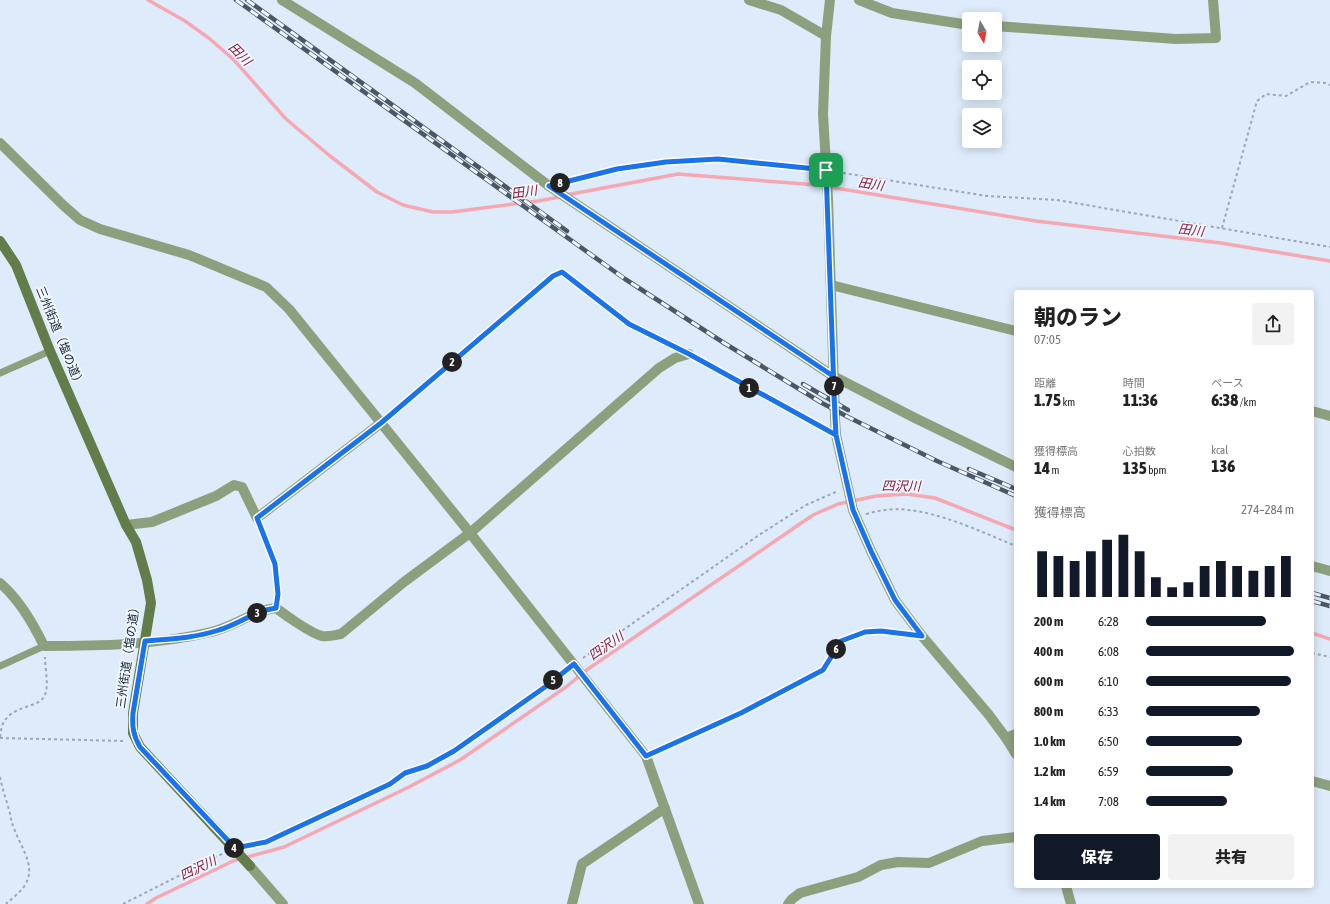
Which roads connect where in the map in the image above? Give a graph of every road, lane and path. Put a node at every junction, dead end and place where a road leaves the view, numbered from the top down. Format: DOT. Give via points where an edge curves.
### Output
graph roads {
  1 [pos="282,0"];
  2 [pos="749,0"];
  3 [pos="830,0"];
  4 [pos="859,0"];
  5 [pos="1212,0"];
  6 [pos="962,24"];
  7 [pos="1002,26"];
  8 [pos="826,36"];
  9 [pos="1330,85"];
  10 [pos="0,142"];
  11 [pos="826,173"];
  12 [pos="553,188"];
  13 [pos="1222,228"];
  14 [pos="0,241"];
  15 [pos="1330,247"];
  16 [pos="831,285"];
  17 [pos="1014,331"];
  18 [pos="50,351"];
  19 [pos="689,354"];
  20 [pos="0,372"];
  21 [pos="833,376"];
  22 [pos="1314,412"];
  23 [pos="1330,416"];
  24 [pos="381,423"];
  25 [pos="836,435"];
  26 [pos="1014,466"];
  27 [pos="848,489"];
  28 [pos="854,513"];
  29 [pos="257,518"];
  30 [pos="126,525"];
  31 [pos="470,533"];
  32 [pos="1014,545"];
  33 [pos="1314,567"];
  34 [pos="1330,571"];
  35 [pos="0,583"];
  36 [pos="276,608"];
  37 [pos="922,636"];
  38 [pos="145,641"];
  39 [pos="44,646"];
  40 [pos="1314,654"];
  41 [pos="1330,658"];
  42 [pos="0,666"];
  43 [pos="575,666"];
  44 [pos="1014,735"];
  45 [pos="0,738"];
  46 [pos="1006,738"];
  47 [pos="136,740"];
  48 [pos="1014,751"];
  49 [pos="646,756"];
  50 [pos="0,777"];
  51 [pos="1314,782"];
  52 [pos="1330,786"];
  53 [pos="665,808"];
  54 [pos="1014,837"];
  55 [pos="236,850"];
  56 [pos="1067,888"];
  57 [pos="6,904"];
  58 [pos="123,904"];
  59 [pos="282,904"];
  60 [pos="572,904"];
  61 [pos="699,904"];
  62 [pos="788,904"];
  63 [pos="1071,904"];
  1 -- 12 [label="street" via="415,83"];
  2 -- 8 [label="street" via="781,10"];
  3 -- 8 [label="street"];
  4 -- 6 [label="street" via="892,13"];
  5 -- 7 [label="street" via="1216,38 1176,40"];
  8 -- 11 [label="street" via="823,114"];
  9 -- 13 [label="path" via="1310,82 1286,96 1266,94 1257,101"];
  10 -- 24 [label="street" via="80,220 100,229 189,256 266,288 289,309"];
  11 -- 12 [label="path" via="718,159 696,160 617,169"];
  11 -- 13 [label="path" via="987,196 1057,200"];
  11 -- 16 [label="street"];
  12 -- 21 [label="street"];
  13 -- 15 [label="path"];
  14 -- 18 [label="street, 三州街道（塩の道）" via="16,265"];
  16 -- 17 [label="street"];
  16 -- 21 [label="street"];
  18 -- 20 [label="lane"];
  18 -- 30 [label="street, 三州街道（塩の道）"];
  19 -- 24 [label="lane" via="629,324 562,272 553,276"];
  19 -- 25 [label="lane"];
  19 -- 31 [label="street" via="659,368"];
  21 -- 25 [label="street"];
  21 -- 26 [label="street"];
  22 -- 23 [label="street"];
  24 -- 29 [label="street"];
  24 -- 31 [label="street"];
  25 -- 27 [label="street"];
  27 -- 28 [label="street"];
  27 -- 43 [label="path" via="806,505 759,535"];
  28 -- 32 [label="path" via="882,510 926,512"];
  28 -- 37 [label="street" via="895,600"];
  29 -- 30 [label="street" via="242,488 234,485 216,496 152,522"];
  29 -- 36 [label="lane" via="275,564 278,594"];
  30 -- 38 [label="street, 三州街道（塩の道）" via="136,542 151,603"];
  31 -- 36 [label="street" via="404,582 341,634 321,636"];
  31 -- 43 [label="street"];
  33 -- 34 [label="street"];
  35 -- 39 [label="street" via="10,592 33,624"];
  36 -- 38 [label="street" via="264,609 219,630 185,638"];
  37 -- 46 [label="street"];
  37 -- 49 [label="path" via="881,631 865,632 841,641 823,670 741,713"];
  38 -- 39 [label="street" via="93,646"];
  38 -- 47 [label="street, 三州街道（塩の道）" via="133,713 132,725"];
  39 -- 42 [label="lane"];
  39 -- 45 [label="path" via="44,696 40,702 10,713 3,722"];
  40 -- 41 [label="path"];
  43 -- 49 [label="street"];
  43 -- 55 [label="path" via="454,751 427,766 405,773 390,784 266,842"];
  44 -- 46 [label="street"];
  45 -- 47 [label="path"];
  46 -- 48 [label="street"];
  47 -- 55 [label="street, 三州街道（塩の道）"];
  49 -- 53 [label="street"];
  50 -- 57 [label="path" via="29,871 25,885"];
  51 -- 52 [label="street"];
  53 -- 60 [label="street" via="582,864"];
  53 -- 61 [label="street"];
  54 -- 62 [label="street" via="982,841 929,863 898,862 881,865 858,877 800,893"];
  55 -- 58 [label="path"];
  55 -- 59 [label="street, 三州街道（塩の道）"];
  56 -- 63 [label="street"];
}
